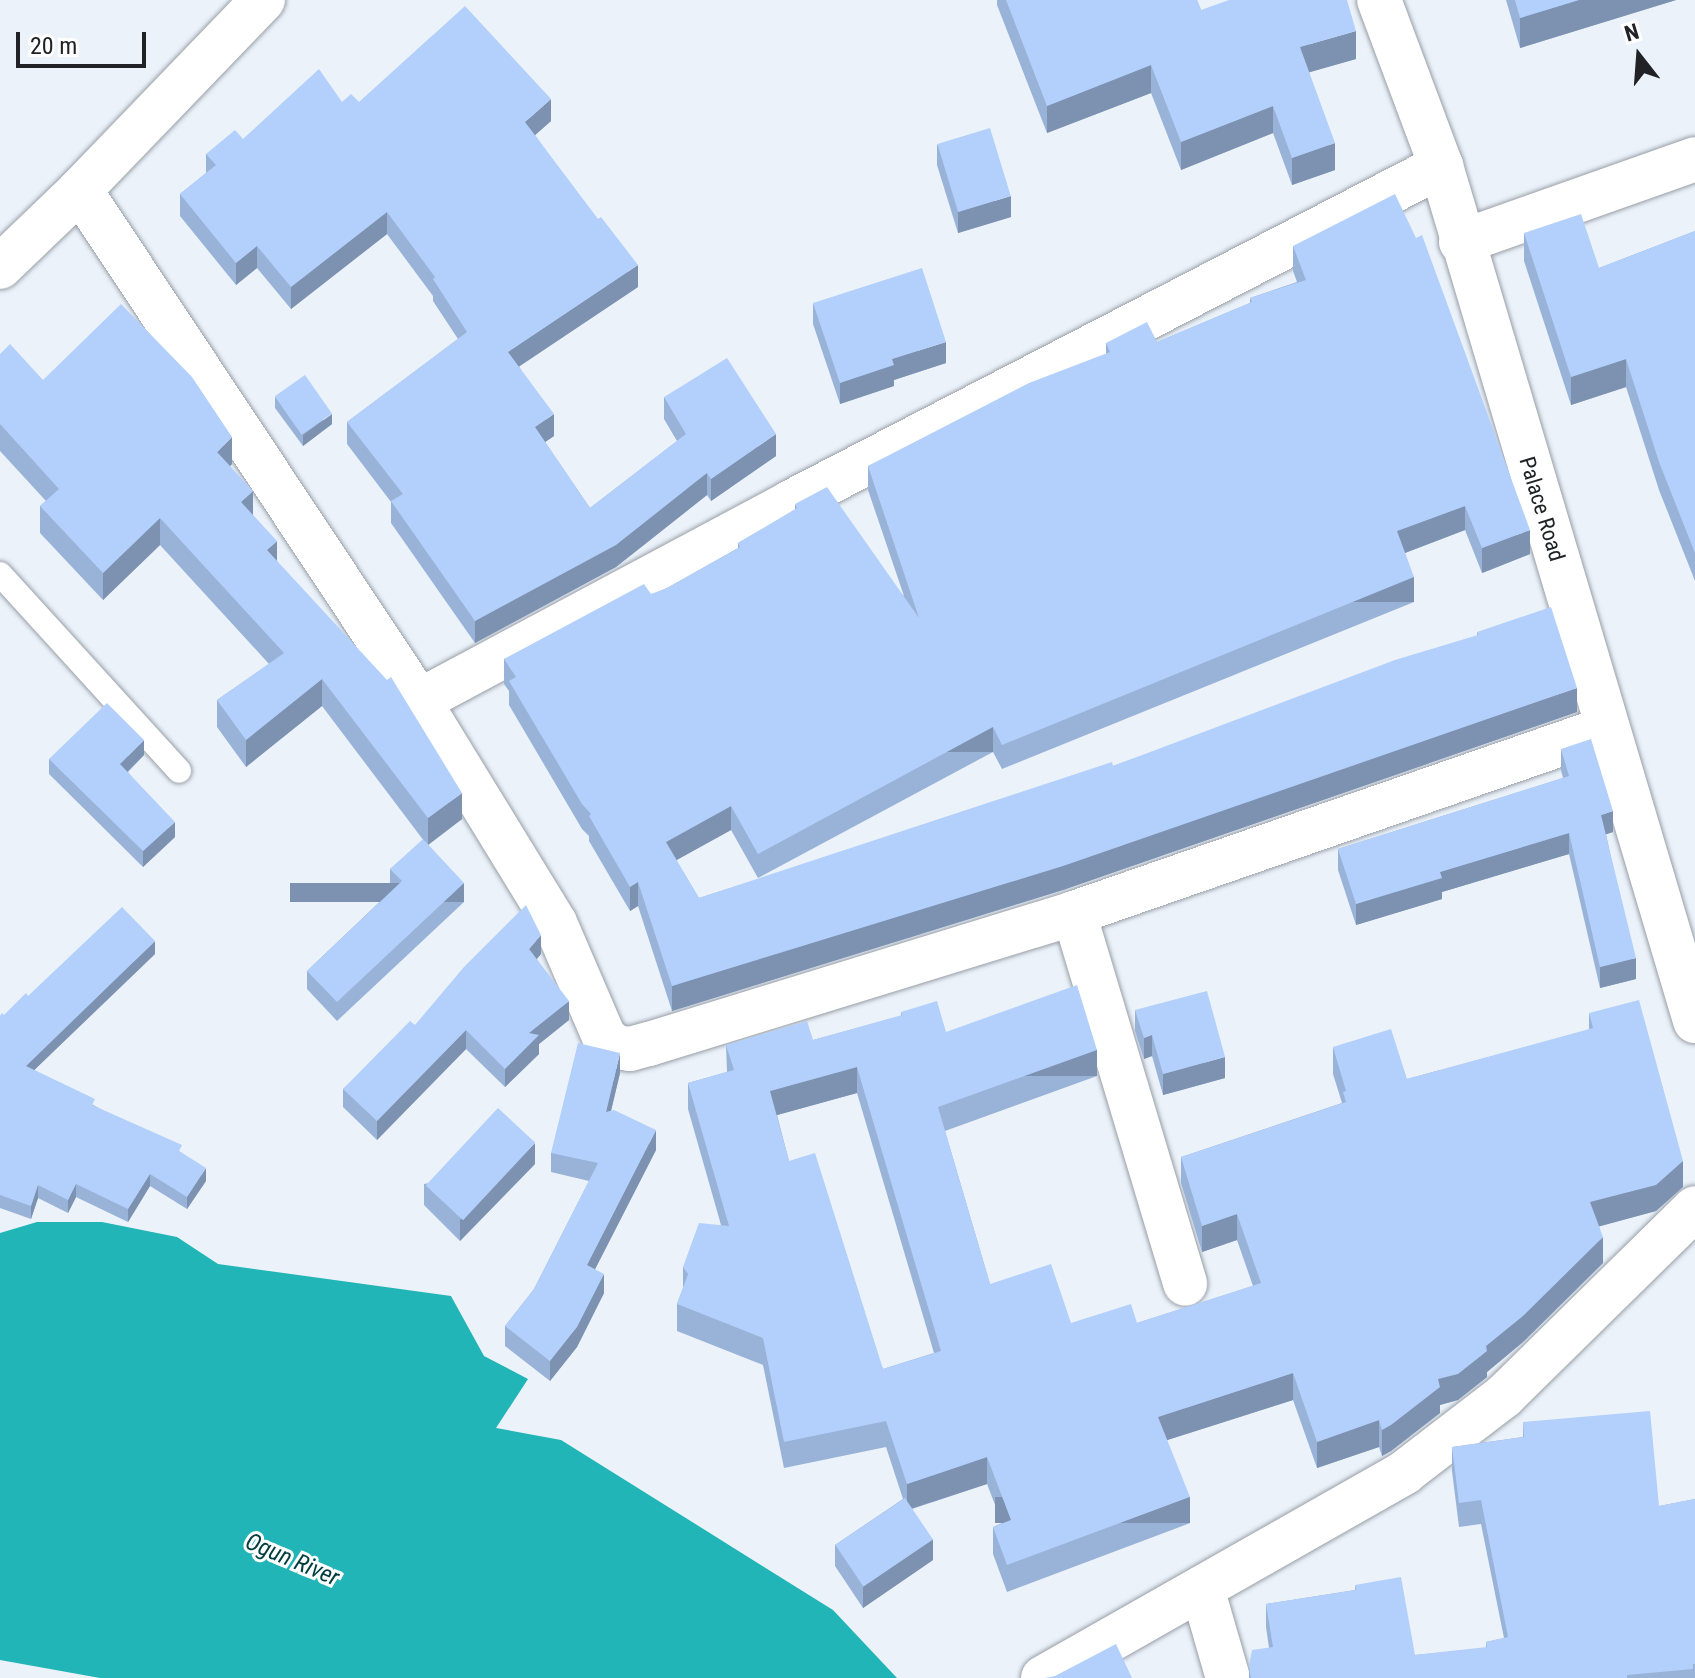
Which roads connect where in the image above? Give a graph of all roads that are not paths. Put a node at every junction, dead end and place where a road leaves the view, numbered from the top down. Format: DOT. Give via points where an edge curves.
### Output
graph roads {
  1 [pos="263,0"];
  2 [pos="1379,0"];
  3 [pos="1695,159"];
  4 [pos="1441,166"];
  5 [pos="80,190"];
  6 [pos="1461,242"];
  7 [pos="0,267"];
  8 [pos="0,574"];
  9 [pos="419,701"];
  10 [pos="1607,728"];
  11 [pos="179,771"];
  12 [pos="1074,913"];
  13 [pos="1695,1021"];
  14 [pos="1695,1208"];
  15 [pos="1185,1284"];
  16 [pos="1202,1588"];
  17 [pos="1043,1678"];
  18 [pos="1228,1678"];
  1 -- 5 [label="street"];
  2 -- 4 [label="street, Palace Road"];
  3 -- 6 [label="street"];
  4 -- 6 [label="street, Palace Road"];
  4 -- 9 [label="street"];
  5 -- 7 [label="street"];
  5 -- 9 [label="street"];
  6 -- 10 [label="street, Palace Road"];
  8 -- 11 [label="lane"];
  9 -- 12 [label="street" via="555,923 604,1037 616,1047 649,1044"];
  10 -- 12 [label="street"];
  10 -- 13 [label="street, Palace Road"];
  12 -- 15 [label="street"];
  14 -- 16 [label="street" via="1492,1405 1405,1472"];
  16 -- 17 [label="street"];
  16 -- 18 [label="street"];
}
